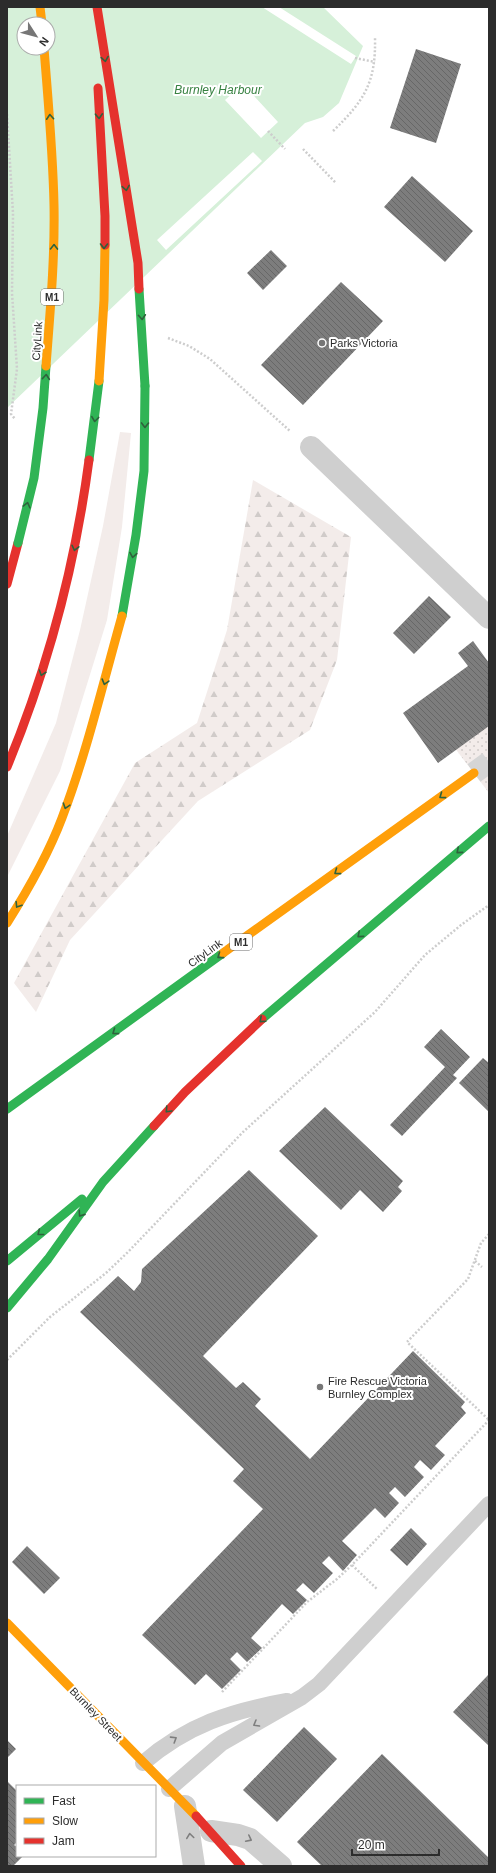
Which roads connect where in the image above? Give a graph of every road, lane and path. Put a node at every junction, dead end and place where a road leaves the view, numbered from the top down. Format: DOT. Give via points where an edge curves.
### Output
graph roads {
  1 [pos="93,7"];
  2 [pos="97,7"];
  3 [pos="375,37"];
  4 [pos="45,56"];
  5 [pos="355,58"];
  6 [pos="96,61"];
  7 [pos="375,62"];
  8 [pos="97,77"];
  9 [pos="7,114"];
  10 [pos="333,131"];
  11 [pos="268,132"];
  12 [pos="285,149"];
  13 [pos="303,149"];
  14 [pos="336,183"];
  15 [pos="11,414"];
  16 [pos="311,447"];
  17 [pos="7,584"];
  18 [pos="489,618"];
  19 [pos="7,767"];
  20 [pos="474,773"];
  21 [pos="489,826"];
  22 [pos="489,905"];
  23 [pos="7,923"];
  24 [pos="7,1109"];
  25 [pos="103,1182"];
  26 [pos="489,1234"];
  27 [pos="7,1261"];
  28 [pos="474,1261"];
  29 [pos="482,1267"];
  30 [pos="7,1308"];
  31 [pos="7,1360"];
  32 [pos="489,1420"];
  33 [pos="489,1504"];
  34 [pos="352,1565"];
  35 [pos="393,1604"];
  36 [pos="7,1623"];
  37 [pos="218,1696"];
  38 [pos="302,1697"];
  39 [pos="143,1763"];
  40 [pos="169,1789"];
  41 [pos="185,1806"];
  42 [pos="211,1831"];
  43 [pos="194,1866"];
  44 [pos="241,1866"];
  45 [pos="281,1866"];
  1 -- 6 [label="main road"];
  2 -- 23 [label="main road, one-way, bridge" via="138,263 145,386 144,471 123,614 89,734 62,818 30,887"];
  3 -- 7 [label="path"];
  17 -- 4 [label="main road, CityLink / M1, one-way, bridge" via="34,478 54,275 54,206"];
  5 -- 7 [label="path"];
  7 -- 10 [label="path" via="370,84 351,114"];
  8 -- 19 [label="main road, one-way, bridge" via="105,216 100,381 79,529 68,581 48,656"];
  9 -- 15 [label="path" via="13,213 12,293 17,369"];
  11 -- 12 [label="path"];
  13 -- 14 [label="path"];
  16 -- 18 [label="street"];
  20 -- 24 [label="main road, CityLink / M1, one-way"];
  21 -- 25 [label="main road, one-way" via="326,964 212,1066"];
  22 -- 31 [label="path" via="425,955 376,1012 243,1132 106,1273 50,1317"];
  25 -- 27 [label="main road, one-way"];
  25 -- 30 [label="main road, one-way" via="48,1259"];
  26 -- 28 [label="path" via="481,1243"];
  28 -- 29 [label="path"];
  28 -- 32 [label="path" via="468,1279 407,1342"];
  32 -- 34 [label="path"];
  33 -- 35 [label="lane"];
  34 -- 35 [label="path"];
  34 -- 37 [label="path" via="307,1602"];
  35 -- 38 [label="lane" via="319,1684"];
  36 -- 39 [label="main road, Burnley Street"];
  39 -- 38 [label="lane, one-way" via="169,1742 234,1712"];
  38 -- 40 [label="lane, one-way" via="222,1743"];
  39 -- 40 [label="main road, Burnley Street"];
  40 -- 41 [label="main road, Burnley Street"];
  41 -- 42 [label="main road, Burnley Street"];
  43 -- 41 [label="street, one-way"];
  42 -- 44 [label="main road, Burnley Street"];
  42 -- 45 [label="street, one-way" via="238,1834 250,1839"];
}
